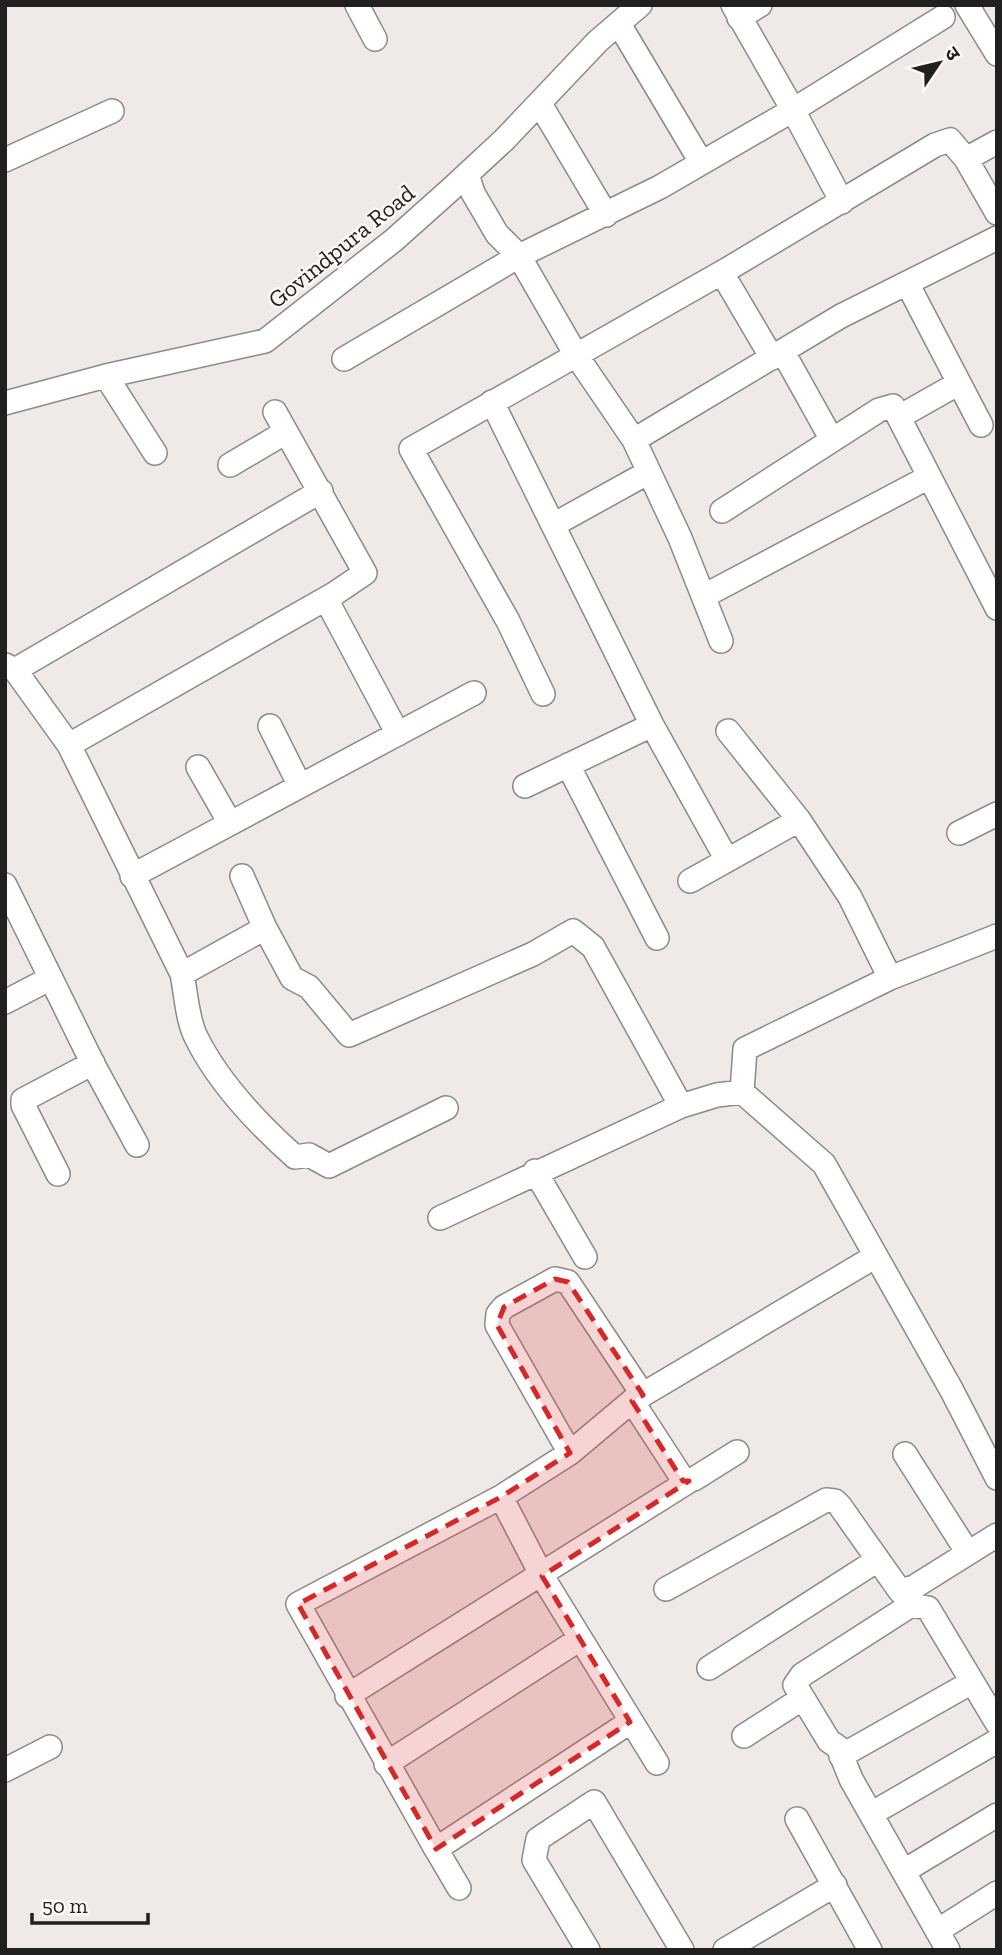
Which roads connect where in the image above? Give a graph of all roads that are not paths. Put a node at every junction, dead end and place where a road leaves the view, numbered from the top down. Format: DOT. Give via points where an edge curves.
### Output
graph roads {
  1 [pos="357,5"];
  2 [pos="760,5"];
  3 [pos="967,5"];
  4 [pos="638,6"];
  5 [pos="736,12"];
  6 [pos="943,17"];
  7 [pos="619,24"];
  8 [pos="375,39"];
  9 [pos="997,54"];
  10 [pos="540,103"];
  11 [pos="793,110"];
  12 [pos="112,111"];
  13 [pos="997,142"];
  14 [pos="966,159"];
  15 [pos="5,160"];
  16 [pos="701,162"];
  17 [pos="467,174"];
  18 [pos="842,202"];
  19 [pos="997,213"];
  20 [pos="606,215"];
  21 [pos="997,238"];
  22 [pos="519,256"];
  23 [pos="722,273"];
  24 [pos="906,283"];
  25 [pos="576,355"];
  26 [pos="777,355"];
  27 [pos="344,359"];
  28 [pos="106,376"];
  29 [pos="959,383"];
  30 [pos="492,402"];
  31 [pos="5,403"];
  32 [pos="899,417"];
  33 [pos="981,425"];
  34 [pos="634,440"];
  35 [pos="832,440"];
  36 [pos="155,453"];
  37 [pos="230,465"];
  38 [pos="649,472"];
  39 [pos="929,477"];
  40 [pos="321,491"];
  41 [pos="722,511"];
  42 [pos="555,524"];
  43 [pos="704,596"];
  44 [pos="326,598"];
  45 [pos="997,608"];
  46 [pos="721,641"];
  47 [pos="10,668"];
  48 [pos="474,693"];
  49 [pos="543,694"];
  50 [pos="652,725"];
  51 [pos="270,726"];
  52 [pos="729,731"];
  53 [pos="398,734"];
  54 [pos="69,745"];
  55 [pos="568,765"];
  56 [pos="198,767"];
  57 [pos="300,786"];
  58 [pos="524,786"];
  59 [pos="997,814"];
  60 [pos="799,820"];
  61 [pos="230,822"];
  62 [pos="959,833"];
  63 [pos="727,860"];
  64 [pos="132,876"];
  65 [pos="242,876"];
  66 [pos="690,881"];
  67 [pos="5,885"];
  68 [pos="265,929"];
  69 [pos="997,936"];
  70 [pos="657,938"];
  71 [pos="182,974"];
  72 [pos="51,978"];
  73 [pos="890,978"];
  74 [pos="5,1002"];
  75 [pos="93,1063"];
  76 [pos="742,1093"];
  77 [pos="681,1106"];
  78 [pos="446,1108"];
  79 [pos="137,1144"];
  80 [pos="536,1171"];
  81 [pos="58,1174"];
  82 [pos="440,1218"];
  83 [pos="876,1256"];
  84 [pos="585,1257"];
  85 [pos="637,1398"];
  86 [pos="737,1451"];
  87 [pos="570,1453"];
  88 [pos="905,1454"];
  89 [pos="997,1478"];
  90 [pos="689,1481"];
  91 [pos="501,1497"];
  92 [pos="997,1535"];
  93 [pos="968,1553"];
  94 [pos="877,1561"];
  95 [pos="542,1576"];
  96 [pos="666,1589"];
  97 [pos="580,1639"];
  98 [pos="709,1668"];
  99 [pos="972,1682"];
  100 [pos="347,1696"];
  101 [pos="803,1698"];
  102 [pos="630,1722"];
  103 [pos="997,1723"];
  104 [pos="744,1736"];
  105 [pos="997,1741"];
  106 [pos="50,1747"];
  107 [pos="841,1756"];
  108 [pos="657,1763"];
  109 [pos="386,1764"];
  110 [pos="5,1770"];
  111 [pos="871,1814"];
  112 [pos="997,1815"];
  113 [pos="797,1819"];
  114 [pos="436,1849"];
  115 [pos="904,1871"];
  116 [pos="835,1885"];
  117 [pos="459,1888"];
  118 [pos="997,1893"];
  119 [pos="943,1940"];
  120 [pos="863,1947"];
  121 [pos="589,1950"];
  122 [pos="682,1950"];
  123 [pos="725,1950"];
  1 -- 8 [label="street"];
  2 -- 5 [label="street"];
  3 -- 9 [label="street"];
  4 -- 7 [label="street, Govindpura Road"];
  5 -- 11 [label="street"];
  6 -- 11 [label="street"];
  7 -- 10 [label="street, Govindpura Road"];
  7 -- 16 [label="street"];
  10 -- 17 [label="street, Govindpura Road"];
  10 -- 20 [label="street"];
  11 -- 16 [label="street"];
  11 -- 18 [label="street"];
  12 -- 15 [label="street"];
  13 -- 14 [label="street"];
  14 -- 18 [label="street" via="955,143 943,141"];
  14 -- 19 [label="street"];
  16 -- 20 [label="street"];
  17 -- 22 [label="street" via="497,233"];
  17 -- 28 [label="street, Govindpura Road" via="394,240 265,341"];
  18 -- 23 [label="street"];
  20 -- 22 [label="street"];
  21 -- 24 [label="street"];
  22 -- 25 [label="street"];
  22 -- 27 [label="street"];
  23 -- 25 [label="street"];
  23 -- 26 [label="street"];
  24 -- 26 [label="street"];
  24 -- 29 [label="street"];
  25 -- 30 [label="street"];
  25 -- 34 [label="street"];
  26 -- 34 [label="street"];
  26 -- 35 [label="street"];
  28 -- 31 [label="street, Govindpura Road"];
  28 -- 36 [label="street"];
  29 -- 32 [label="street"];
  29 -- 33 [label="street"];
  30 -- 42 [label="street"];
  30 -- 49 [label="street" via="411,449 508,621"];
  32 -- 35 [label="street" via="893,406 879,410"];
  32 -- 39 [label="street"];
  34 -- 38 [label="street"];
  35 -- 41 [label="street"];
  37 -- 40 [label="street" via="280,422"];
  38 -- 42 [label="street"];
  38 -- 43 [label="street"];
  39 -- 43 [label="street"];
  39 -- 45 [label="street"];
  40 -- 44 [label="street" via="365,573"];
  40 -- 47 [label="street"];
  42 -- 50 [label="street"];
  43 -- 46 [label="street"];
  44 -- 53 [label="street"];
  44 -- 54 [label="street"];
  47 -- 54 [label="street"];
  48 -- 53 [label="street"];
  50 -- 55 [label="street"];
  50 -- 63 [label="street"];
  51 -- 57 [label="street"];
  52 -- 60 [label="street"];
  53 -- 57 [label="street"];
  54 -- 64 [label="street"];
  55 -- 58 [label="street"];
  55 -- 70 [label="street"];
  56 -- 61 [label="street"];
  57 -- 61 [label="street"];
  59 -- 62 [label="street"];
  60 -- 63 [label="street"];
  60 -- 73 [label="street" via="850,897"];
  61 -- 64 [label="street"];
  63 -- 66 [label="street"];
  64 -- 71 [label="street"];
  65 -- 68 [label="street"];
  67 -- 72 [label="street"];
  68 -- 71 [label="street"];
  68 -- 77 [label="street" via="292,978 309,987 349,1035 533,954 573,931 593,947"];
  69 -- 73 [label="street"];
  71 -- 78 [label="street" via="195,1036 243,1103 295,1157 309,1156 329,1166"];
  72 -- 74 [label="street"];
  72 -- 75 [label="street"];
  73 -- 76 [label="street" via="745,1049"];
  75 -- 79 [label="street"];
  75 -- 81 [label="street" via="23,1100"];
  76 -- 77 [label="street"];
  76 -- 83 [label="street" via="824,1164"];
  77 -- 80 [label="street"];
  80 -- 82 [label="street"];
  80 -- 84 [label="street"];
  83 -- 85 [label="street"];
  83 -- 89 [label="street"];
  85 -- 87 [label="street"];
  85 -- 87 [label="street" via="568,1282 555,1279 504,1307 497,1325"];
  85 -- 90 [label="street" via="680,1477"];
  86 -- 90 [label="street"];
  87 -- 91 [label="street"];
  88 -- 93 [label="street"];
  90 -- 95 [label="street"];
  91 -- 95 [label="street"];
  91 -- 100 [label="street" via="298,1604"];
  92 -- 93 [label="street"];
  93 -- 94 [label="street" via="900,1591"];
  94 -- 96 [label="street" via="840,1506 826,1500"];
  94 -- 98 [label="street"];
  95 -- 97 [label="street"];
  95 -- 100 [label="street"];
  97 -- 102 [label="street"];
  97 -- 109 [label="street"];
  99 -- 101 [label="street" via="928,1608 911,1605 802,1675 795,1685"];
  99 -- 103 [label="street"];
  99 -- 107 [label="street"];
  100 -- 109 [label="street"];
  101 -- 104 [label="street"];
  101 -- 107 [label="street"];
  102 -- 108 [label="street"];
  102 -- 114 [label="street"];
  105 -- 111 [label="street"];
  106 -- 110 [label="street"];
  107 -- 111 [label="street"];
  109 -- 114 [label="street"];
  111 -- 115 [label="street"];
  112 -- 115 [label="street"];
  113 -- 116 [label="street"];
  114 -- 117 [label="street"];
  115 -- 119 [label="street"];
  116 -- 120 [label="street"];
  116 -- 123 [label="street"];
  118 -- 119 [label="street"];
  121 -- 122 [label="street" via="534,1860 538,1839 594,1802"];
}
